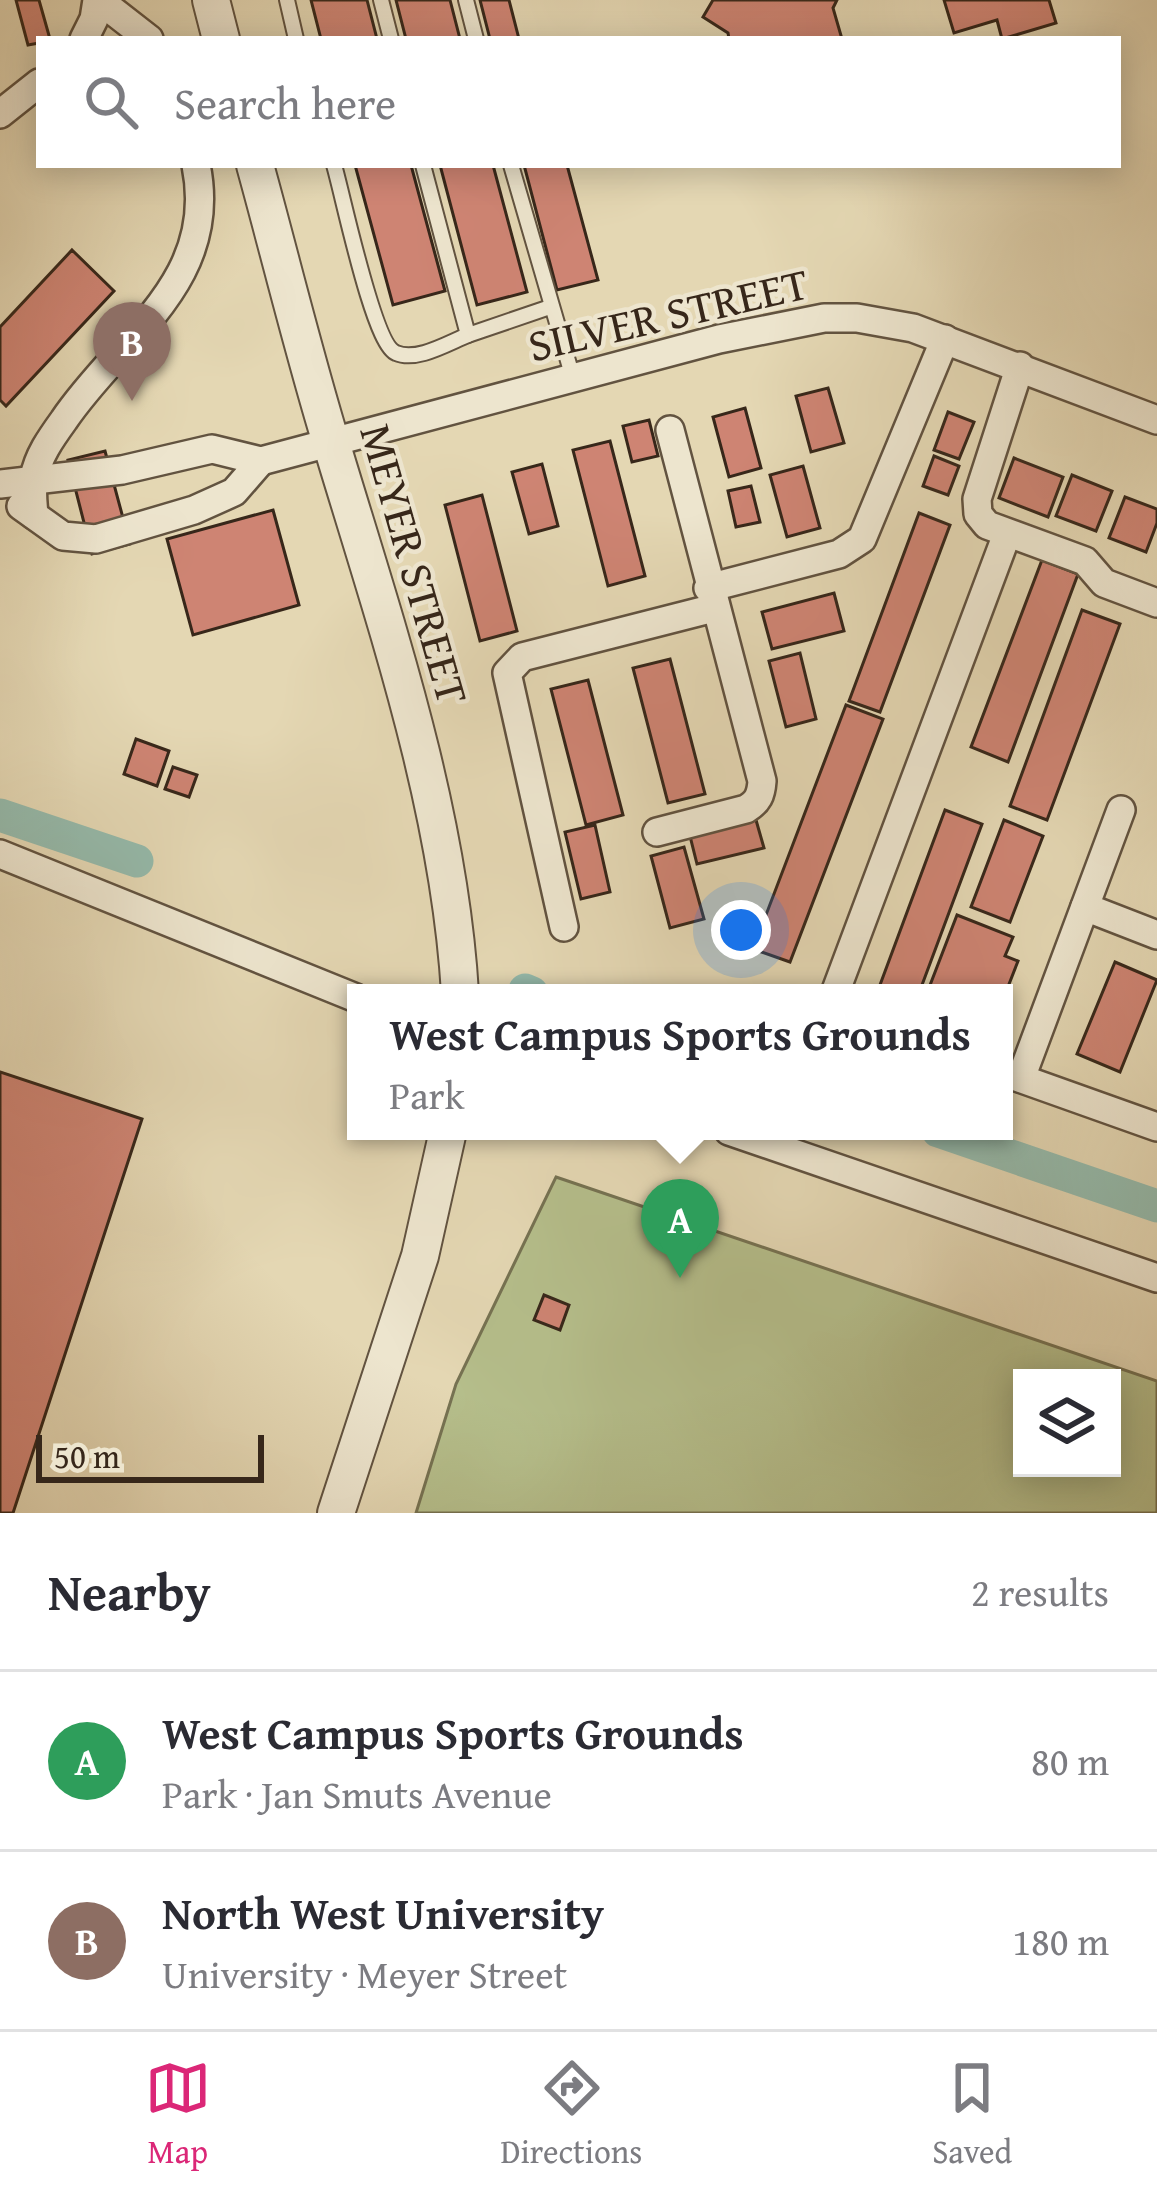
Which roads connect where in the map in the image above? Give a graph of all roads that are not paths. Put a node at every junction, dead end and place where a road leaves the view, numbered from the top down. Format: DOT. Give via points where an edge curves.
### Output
graph roads {
  1 [pos="98,0"];
  2 [pos="211,0"];
  3 [pos="287,0"];
  4 [pos="381,0"];
  5 [pos="466,0"];
  6 [pos="86,36"];
  7 [pos="145,36"];
  8 [pos="220,36"];
  9 [pos="295,36"];
  10 [pos="390,36"];
  11 [pos="475,36"];
  12 [pos="36,85"];
  13 [pos="0,114"];
  14 [pos="197,168"];
  15 [pos="257,168"];
  16 [pos="335,168"];
  17 [pos="424,168"];
  18 [pos="512,168"];
  19 [pos="550,307"];
  20 [pos="468,335"];
  21 [pos="945,339"];
  22 [pos="1020,366"];
  23 [pos="572,378"];
  24 [pos="1157,420"];
  25 [pos="670,430"];
  26 [pos="330,441"];
  27 [pos="261,461"];
  28 [pos="33,480"];
  29 [pos="0,487"];
  30 [pos="34,515"];
  31 [pos="1007,534"];
  32 [pos="711,598"];
  33 [pos="1157,603"];
  34 [pos="1120,810"];
  35 [pos="658,832"];
  36 [pos="0,854"];
  37 [pos="1085,907"];
  38 [pos="564,927"];
  39 [pos="1157,935"];
  40 [pos="459,984"];
  41 [pos="838,984"];
  42 [pos="347,994"];
  43 [pos="1013,1076"];
  44 [pos="1157,1127"];
  45 [pos="446,1140"];
  46 [pos="755,1140"];
  47 [pos="1157,1278"];
  48 [pos="337,1513"];
  1 -- 6 [label="street"];
  1 -- 7 [label="street"];
  2 -- 8 [label="street"];
  3 -- 9 [label="lane"];
  4 -- 10 [label="lane"];
  5 -- 11 [label="lane"];
  12 -- 13 [label="street"];
  14 -- 28 [label="street" via="196,227 170,297 75,404"];
  15 -- 26 [label="street, MEYER STREET"];
  16 -- 20 [label="lane" via="386,347 399,355 424,352"];
  17 -- 20 [label="lane"];
  18 -- 19 [label="lane"];
  19 -- 20 [label="lane"];
  19 -- 23 [label="lane"];
  21 -- 22 [label="street, SILVER STREET"];
  21 -- 23 [label="street, SILVER STREET" via="824,318"];
  21 -- 32 [label="street" via="862,539"];
  22 -- 24 [label="street, SILVER STREET"];
  22 -- 31 [label="street" via="976,506 987,525"];
  23 -- 26 [label="street, SILVER STREET"];
  25 -- 32 [label="street"];
  26 -- 27 [label="street, SILVER STREET"];
  26 -- 40 [label="street, MEYER STREET" via="417,748"];
  27 -- 28 [label="street" via="212,449"];
  27 -- 30 [label="street" via="234,492 96,539 63,536"];
  28 -- 29 [label="street"];
  28 -- 30 [label="street"];
  29 -- 30 [label="street"];
  31 -- 33 [label="street" via="1085,561 1104,584"];
  31 -- 41 [label="street"];
  32 -- 35 [label="street" via="761,793 746,809"];
  32 -- 38 [label="street" via="522,657 507,673"];
  34 -- 37 [label="street"];
  36 -- 42 [label="street"];
  37 -- 39 [label="street"];
  37 -- 43 [label="street"];
  43 -- 44 [label="street"];
  45 -- 48 [label="street" via="420,1256"];
  46 -- 47 [label="street"];
}
